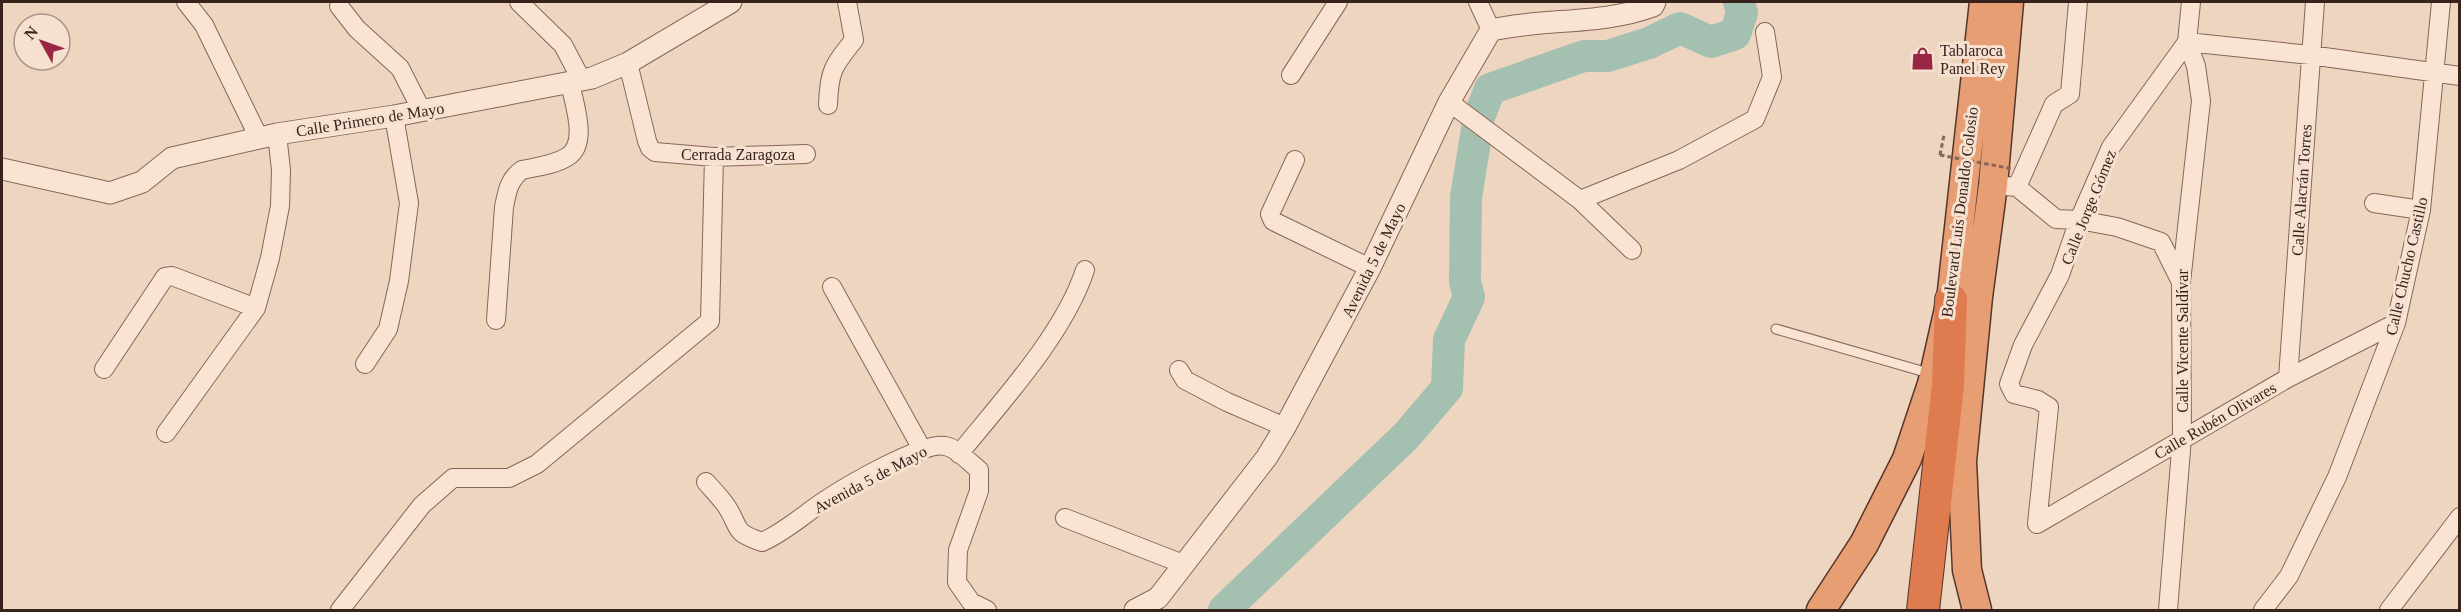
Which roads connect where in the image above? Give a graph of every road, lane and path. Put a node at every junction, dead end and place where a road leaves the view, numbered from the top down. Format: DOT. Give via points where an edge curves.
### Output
graph roads {
  1 [pos="186,2"];
  2 [pos="519,2"];
  3 [pos="731,2"];
  4 [pos="847,2"];
  5 [pos="1338,2"];
  6 [pos="1478,2"];
  7 [pos="1655,2"];
  8 [pos="2003,2"];
  9 [pos="2078,2"];
  10 [pos="2191,2"];
  11 [pos="2315,2"];
  12 [pos="2441,2"];
  13 [pos="339,6"];
  14 [pos="1491,30"];
  15 [pos="1765,32"];
  16 [pos="2187,42"];
  17 [pos="2310,55"];
  18 [pos="628,63"];
  19 [pos="2434,73"];
  20 [pos="1291,75"];
  21 [pos="2460,76"];
  22 [pos="576,82"];
  23 [pos="1450,103"];
  24 [pos="828,105"];
  25 [pos="422,111"];
  26 [pos="394,116"];
  27 [pos="268,136"];
  28 [pos="806,154"];
  29 [pos="1940,155"];
  30 [pos="714,157"];
  31 [pos="1295,160"];
  32 [pos="2,169"];
  33 [pos="2007,180"];
  34 [pos="1580,200"];
  35 [pos="2374,203"];
  36 [pos="2421,210"];
  37 [pos="2079,220"];
  38 [pos="1632,250"];
  39 [pos="1370,268"];
  40 [pos="1085,270"];
  41 [pos="2181,282"];
  42 [pos="832,287"];
  43 [pos="1951,300"];
  44 [pos="256,308"];
  45 [pos="496,320"];
  46 [pos="2396,323"];
  47 [pos="1776,329"];
  48 [pos="365,364"];
  49 [pos="104,369"];
  50 [pos="1179,370"];
  51 [pos="1934,375"];
  52 [pos="2288,378"];
  53 [pos="1285,427"];
  54 [pos="166,433"];
  55 [pos="2182,438"];
  56 [pos="922,449"];
  57 [pos="959,454"];
  58 [pos="706,482"];
  59 [pos="2460,517"];
  60 [pos="1065,518"];
  61 [pos="2037,524"];
  62 [pos="1183,564"];
  63 [pos="340,610"];
  64 [pos="987,610"];
  65 [pos="1135,610"];
  66 [pos="1821,610"];
  67 [pos="1923,610"];
  68 [pos="1977,610"];
  69 [pos="2168,610"];
  70 [pos="2263,610"];
  71 [pos="2389,610"];
  1 -- 27 [label="street" via="204,25"];
  2 -- 22 [label="street" via="563,45"];
  3 -- 18 [label="street, Calle Primero de Mayo"];
  4 -- 24 [label="street" via="854,40 829,78"];
  5 -- 20 [label="street"];
  6 -- 14 [label="street"];
  7 -- 14 [label="street" via="1629,15"];
  8 -- 33 [label="highway, Boulevard Luis Donaldo Colosio"];
  8 -- 43 [label="highway, Boulevard Luis Donaldo Colosio"];
  9 -- 33 [label="street" via="2070,94 2055,104"];
  10 -- 16 [label="street, Calle Vicente Saldívar"];
  11 -- 17 [label="street, Calle Alacrán Torres"];
  12 -- 19 [label="street, Calle Chucho Castillo"];
  13 -- 25 [label="street" via="357,29 400,68"];
  14 -- 23 [label="street, Avenida 5 de Mayo"];
  15 -- 34 [label="street" via="1772,77 1755,119 1678,160"];
  16 -- 17 [label="street"];
  16 -- 37 [label="street, Calle Jorge Gómez" via="2111,147"];
  16 -- 41 [label="street, Calle Vicente Saldívar" via="2196,66 2201,101"];
  17 -- 19 [label="street"];
  17 -- 52 [label="street, Calle Alacrán Torres"];
  18 -- 22 [label="street, Calle Primero de Mayo"];
  18 -- 30 [label="street, Cerrada Zaragoza" via="650,148 655,152"];
  19 -- 21 [label="street"];
  19 -- 36 [label="street, Calle Chucho Castillo"];
  22 -- 25 [label="street, Calle Primero de Mayo"];
  22 -- 45 [label="street" via="579,137 575,151 566,158 522,170 508,189"];
  23 -- 34 [label="street"];
  23 -- 39 [label="street, Avenida 5 de Mayo"];
  25 -- 26 [label="street, Calle Primero de Mayo"];
  26 -- 27 [label="street, Calle Primero de Mayo"];
  26 -- 48 [label="street" via="409,203 388,329"];
  27 -- 32 [label="street, Calle Primero de Mayo" via="172,158 142,182 110,193"];
  27 -- 44 [label="street" via="281,170 280,206"];
  28 -- 30 [label="street, Cerrada Zaragoza"];
  29 -- 33 [label="path, bridge"];
  30 -- 63 [label="street" via="710,321 537,464 509,478 453,478 422,505"];
  31 -- 39 [label="street" via="1270,214 1273,221"];
  33 -- 37 [label="street" via="2056,219"];
  33 -- 68 [label="highway, Boulevard Luis Donaldo Colosio" via="1978,297 1962,461 1967,570"];
  34 -- 38 [label="street"];
  35 -- 36 [label="street"];
  36 -- 46 [label="street, Calle Chucho Castillo"];
  37 -- 41 [label="street" via="2117,227 2161,242"];
  37 -- 61 [label="street, Calle Jorge Gómez" via="2060,275 2023,345 2009,384 2014,394 2049,407"];
  39 -- 53 [label="street, Avenida 5 de Mayo"];
  40 -- 57 [label="street" via="1064,317"];
  41 -- 55 [label="street, Calle Vicente Saldívar"];
  42 -- 56 [label="street"];
  43 -- 51 [label="highway, Boulevard Luis Donaldo Colosio"];
  43 -- 67 [label="highway" via="1948,385"];
  44 -- 49 [label="street" via="172,276 165,277"];
  44 -- 54 [label="street"];
  46 -- 52 [label="street, Calle Rubén Olivares"];
  46 -- 70 [label="street, Calle Chucho Castillo" via="2337,477 2289,576"];
  47 -- 51 [label="lane"];
  50 -- 53 [label="street" via="1185,380"];
  51 -- 66 [label="highway, Boulevard Luis Donaldo Colosio" via="1907,459 1864,544"];
  52 -- 55 [label="street, Calle Rubén Olivares"];
  53 -- 62 [label="street, Avenida 5 de Mayo" via="1267,457"];
  55 -- 61 [label="street, Calle Rubén Olivares"];
  55 -- 69 [label="street, Calle Vicente Saldívar"];
  56 -- 57 [label="street, Avenida 5 de Mayo" via="949,446"];
  56 -- 58 [label="street, Avenida 5 de Mayo" via="825,500 762,542 735,526 728,508"];
  57 -- 64 [label="street, Avenida 5 de Mayo" via="979,470 979,491 958,550 957,582 971,602"];
  59 -- 71 [label="street"];
  60 -- 62 [label="street"];
  62 -- 65 [label="street, Avenida 5 de Mayo" via="1158,597"];
}
